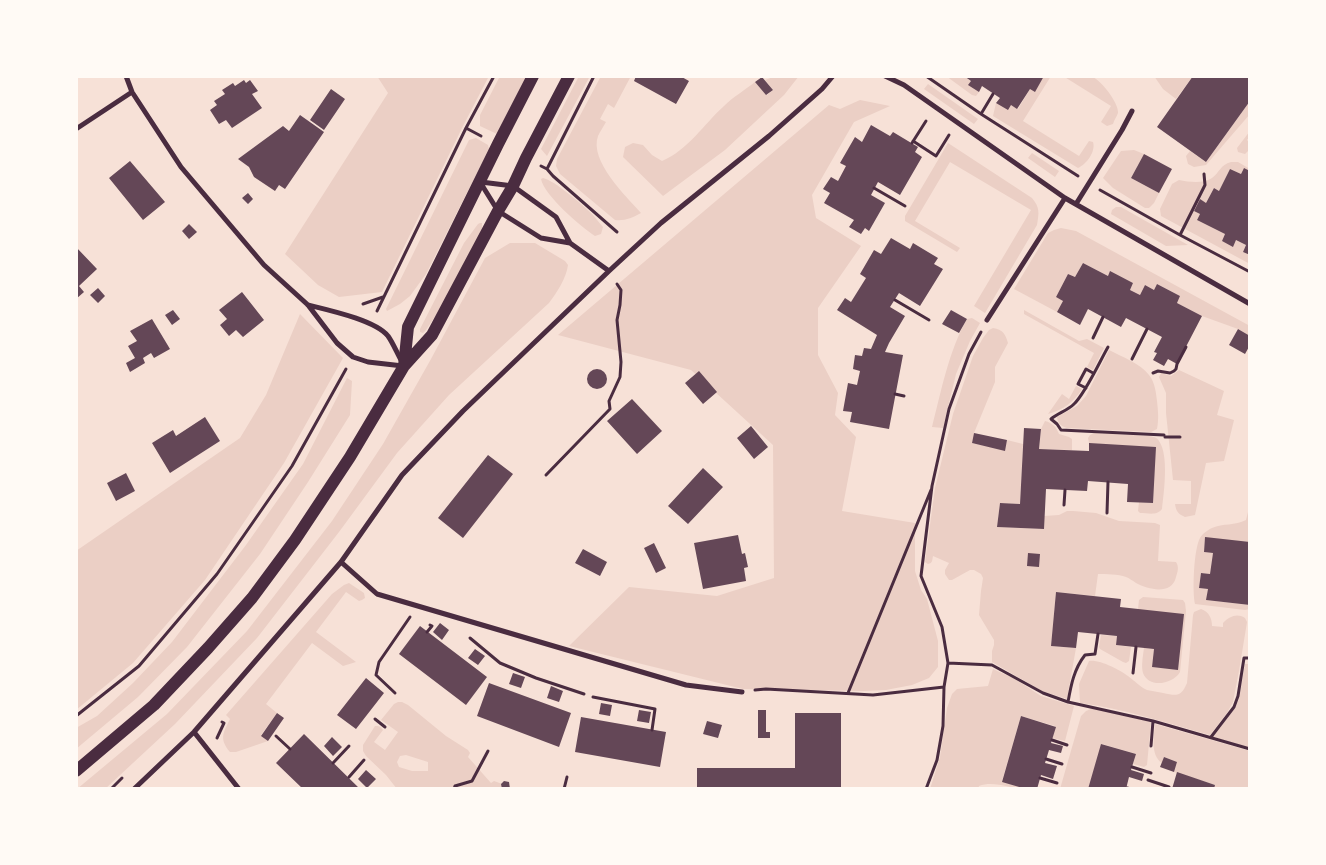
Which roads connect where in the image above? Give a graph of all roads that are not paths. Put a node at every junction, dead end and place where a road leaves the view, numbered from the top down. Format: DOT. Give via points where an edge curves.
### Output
graph roads {
  1 [pos="126,76"];
  2 [pos="533,76"];
  3 [pos="569,76"];
  4 [pos="833,76"];
  5 [pos="885,76"];
  6 [pos="132,92"];
  7 [pos="1132,111"];
  8 [pos="76,129"];
  9 [pos="479,182"];
  10 [pos="513,186"];
  11 [pos="1065,198"];
  12 [pos="1076,204"];
  13 [pos="498,211"];
  14 [pos="570,243"];
  15 [pos="609,271"];
  16 [pos="308,304"];
  17 [pos="1250,304"];
  18 [pos="987,320"];
  19 [pos="404,366"];
  20 [pos="341,562"];
  21 [pos="742,692"];
  22 [pos="194,732"];
  23 [pos="76,771"];
  24 [pos="134,789"];
  25 [pos="239,789"];
  1 -- 6 [label="street"];
  2 -- 9 [label="main road"];
  3 -- 10 [label="main road"];
  4 -- 15 [label="street" via="769,136 661,222"];
  5 -- 11 [label="street"];
  6 -- 8 [label="street"];
  6 -- 16 [label="street" via="181,168 264,265"];
  7 -- 12 [label="street"];
  9 -- 10 [label="street"];
  9 -- 13 [label="street"];
  9 -- 19 [label="main road" via="408,327"];
  10 -- 13 [label="main road"];
  10 -- 14 [label="street" via="556,216"];
  11 -- 12 [label="street"];
  11 -- 18 [label="street"];
  12 -- 17 [label="street"];
  13 -- 14 [label="street" via="540,238"];
  13 -- 19 [label="main road" via="432,335"];
  14 -- 15 [label="street"];
  15 -- 20 [label="street" via="402,475"];
  16 -- 19 [label="street" via="370,324 387,335"];
  16 -- 19 [label="street" via="337,343 353,357"];
  19 -- 23 [label="main road" via="350,457 252,598 154,705"];
  20 -- 21 [label="street" via="377,594 417,607 686,685"];
  20 -- 22 [label="street"];
  22 -- 24 [label="street"];
  22 -- 25 [label="street"];
}
